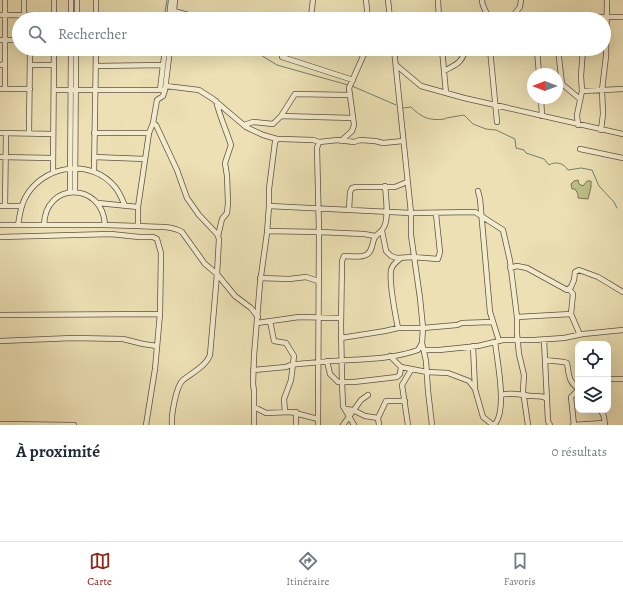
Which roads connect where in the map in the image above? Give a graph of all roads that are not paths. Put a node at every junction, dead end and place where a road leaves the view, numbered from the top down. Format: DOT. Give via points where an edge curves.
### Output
graph roads {
  1 [pos="6,0"];
  2 [pos="24,0"];
  3 [pos="54,0"];
  4 [pos="71,0"];
  5 [pos="77,0"];
  6 [pos="96,0"];
  7 [pos="172,0"];
  8 [pos="175,0"];
  9 [pos="314,0"];
  10 [pos="366,0"];
  11 [pos="388,0"];
  12 [pos="438,0"];
  13 [pos="482,0"];
  14 [pos="522,0"];
  15 [pos="607,0"];
  16 [pos="174,11"];
  17 [pos="24,12"];
  18 [pos="54,12"];
  19 [pos="73,12"];
  20 [pos="75,12"];
  21 [pos="96,12"];
  22 [pos="171,12"];
  23 [pos="178,12"];
  24 [pos="312,12"];
  25 [pos="367,12"];
  26 [pos="389,12"];
  27 [pos="439,12"];
  28 [pos="487,12"];
  29 [pos="516,12"];
  30 [pos="606,12"];
  31 [pos="3,15"];
  32 [pos="611,17"];
  33 [pos="623,17"];
  34 [pos="3,40"];
  35 [pos="30,56"];
  36 [pos="54,56"];
  37 [pos="71,56"];
  38 [pos="76,56"];
  39 [pos="96,56"];
  40 [pos="164,56"];
  41 [pos="169,56"];
  42 [pos="282,56"];
  43 [pos="363,56"];
  44 [pos="395,56"];
  45 [pos="443,56"];
  46 [pos="463,56"];
  47 [pos="491,56"];
  48 [pos="538,56"];
  49 [pos="559,56"];
  50 [pos="582,56"];
  51 [pos="606,56"];
  52 [pos="3,64"];
  53 [pos="30,65"];
  54 [pos="54,65"];
  55 [pos="163,65"];
  56 [pos="396,65"];
  57 [pos="96,66"];
  58 [pos="539,68"];
  59 [pos="444,70"];
  60 [pos="353,80"];
  61 [pos="166,88"];
  62 [pos="2,89"];
  63 [pos="30,89"];
  64 [pos="70,89"];
  65 [pos="76,89"];
  66 [pos="96,89"];
  67 [pos="623,89"];
  68 [pos="54,90"];
  69 [pos="160,90"];
  70 [pos="602,90"];
  71 [pos="582,91"];
  72 [pos="446,93"];
  73 [pos="349,95"];
  74 [pos="580,100"];
  75 [pos="216,101"];
  76 [pos="541,104"];
  77 [pos="495,105"];
  78 [pos="281,116"];
  79 [pos="542,116"];
  80 [pos="353,118"];
  81 [pos="497,122"];
  82 [pos="153,123"];
  83 [pos="244,125"];
  84 [pos="578,125"];
  85 [pos="601,130"];
  86 [pos="0,133"];
  87 [pos="6,133"];
  88 [pos="29,133"];
  89 [pos="94,133"];
  90 [pos="54,134"];
  91 [pos="149,134"];
  92 [pos="623,134"];
  93 [pos="277,139"];
  94 [pos="403,140"];
  95 [pos="341,141"];
  96 [pos="319,142"];
  97 [pos="580,149"];
  98 [pos="3,157"];
  99 [pos="94,157"];
  100 [pos="53,158"];
  101 [pos="145,158"];
  102 [pos="623,158"];
  103 [pos="69,168"];
  104 [pos="75,168"];
  105 [pos="53,172"];
  106 [pos="94,172"];
  107 [pos="3,182"];
  108 [pos="407,182"];
  109 [pos="385,186"];
  110 [pos="478,191"];
  111 [pos="72,192"];
  112 [pos="98,203"];
  113 [pos="2,206"];
  114 [pos="22,206"];
  115 [pos="125,206"];
  116 [pos="269,206"];
  117 [pos="138,207"];
  118 [pos="317,210"];
  119 [pos="349,210"];
  120 [pos="386,211"];
  121 [pos="411,213"];
  122 [pos="436,214"];
  123 [pos="481,216"];
  124 [pos="0,225"];
  125 [pos="18,225"];
  126 [pos="44,225"];
  127 [pos="105,225"];
  128 [pos="138,226"];
  129 [pos="267,231"];
  130 [pos="382,231"];
  131 [pos="319,232"];
  132 [pos="218,236"];
  133 [pos="375,236"];
  134 [pos="0,237"];
  135 [pos="413,257"];
  136 [pos="401,258"];
  137 [pos="510,268"];
  138 [pos="217,274"];
  139 [pos="260,278"];
  140 [pos="318,281"];
  141 [pos="569,289"];
  142 [pos="623,292"];
  143 [pos="160,314"];
  144 [pos="571,314"];
  145 [pos="0,315"];
  146 [pos="258,317"];
  147 [pos="318,317"];
  148 [pos="517,317"];
  149 [pos="341,318"];
  150 [pos="270,321"];
  151 [pos="492,322"];
  152 [pos="257,323"];
  153 [pos="398,328"];
  154 [pos="423,328"];
  155 [pos="623,330"];
  156 [pos="580,335"];
  157 [pos="341,338"];
  158 [pos="518,340"];
  159 [pos="544,340"];
  160 [pos="0,341"];
  161 [pos="497,341"];
  162 [pos="422,343"];
  163 [pos="157,346"];
  164 [pos="473,346"];
  165 [pos="424,350"];
  166 [pos="390,356"];
  167 [pos="341,360"];
  168 [pos="545,360"];
  169 [pos="327,361"];
  170 [pos="318,362"];
  171 [pos="293,365"];
  172 [pos="401,367"];
  173 [pos="253,370"];
  174 [pos="411,370"];
  175 [pos="427,372"];
  176 [pos="611,379"];
  177 [pos="623,379"];
  178 [pos="342,382"];
  179 [pos="575,387"];
  180 [pos="475,389"];
  181 [pos="575,392"];
  182 [pos="524,394"];
  183 [pos="368,395"];
  184 [pos="501,395"];
  185 [pos="547,399"];
  186 [pos="405,401"];
  187 [pos="254,407"];
  188 [pos="345,409"];
  189 [pos="353,410"];
  190 [pos="285,412"];
  191 [pos="296,412"];
  192 [pos="602,413"];
  193 [pos="349,416"];
  194 [pos="378,418"];
  195 [pos="318,419"];
  196 [pos="0,424"];
  197 [pos="604,424"];
  198 [pos="74,425"];
  199 [pos="146,425"];
  200 [pos="172,425"];
  201 [pos="254,425"];
  202 [pos="296,425"];
  203 [pos="318,425"];
  204 [pos="343,425"];
  205 [pos="354,425"];
  206 [pos="379,425"];
  207 [pos="408,425"];
  208 [pos="432,425"];
  209 [pos="494,425"];
  210 [pos="528,425"];
  211 [pos="550,425"];
  212 [pos="573,425"];
  1 -- 31 [label="street"];
  2 -- 17 [label="street"];
  3 -- 18 [label="street"];
  4 -- 19 [label="street"];
  5 -- 20 [label="street"];
  6 -- 21 [label="street"];
  7 -- 22 [label="street"];
  8 -- 16 [label="street"];
  9 -- 24 [label="street"];
  10 -- 25 [label="street"];
  11 -- 26 [label="street"];
  12 -- 27 [label="street"];
  13 -- 28 [label="street"];
  14 -- 29 [label="street"];
  15 -- 30 [label="street"];
  16 -- 23 [label="street"];
  31 -- 34 [label="street"];
  32 -- 33 [label="street"];
  34 -- 52 [label="street"];
  35 -- 53 [label="street"];
  36 -- 54 [label="street"];
  37 -- 64 [label="street"];
  38 -- 65 [label="street"];
  39 -- 57 [label="street"];
  40 -- 55 [label="street"];
  41 -- 61 [label="street"];
  42 -- 60 [label="street"];
  43 -- 60 [label="street"];
  44 -- 56 [label="street"];
  45 -- 59 [label="street"];
  46 -- 59 [label="street" via="462,60"];
  47 -- 77 [label="street"];
  48 -- 58 [label="street"];
  49 -- 74 [label="street" via="562,84"];
  50 -- 71 [label="street"];
  51 -- 70 [label="street"];
  52 -- 62 [label="street"];
  53 -- 54 [label="street"];
  53 -- 63 [label="street"];
  54 -- 68 [label="street"];
  55 -- 57 [label="street"];
  55 -- 69 [label="street"];
  56 -- 72 [label="street" via="421,86"];
  56 -- 94 [label="street"];
  57 -- 66 [label="street"];
  59 -- 72 [label="street"];
  60 -- 73 [label="street"];
  61 -- 69 [label="street"];
  61 -- 75 [label="street" via="200,90"];
  61 -- 82 [label="street" via="163,96 157,100"];
  62 -- 63 [label="street"];
  63 -- 88 [label="street"];
  64 -- 65 [label="street"];
  64 -- 68 [label="street"];
  64 -- 103 [label="street"];
  65 -- 66 [label="street"];
  65 -- 104 [label="street"];
  66 -- 69 [label="street"];
  66 -- 89 [label="street"];
  67 -- 70 [label="street"];
  68 -- 90 [label="street"];
  70 -- 71 [label="street"];
  70 -- 85 [label="street"];
  71 -- 74 [label="street"];
  72 -- 77 [label="street"];
  73 -- 78 [label="street" via="295,94"];
  73 -- 80 [label="street"];
  74 -- 84 [label="street"];
  75 -- 83 [label="street"];
  75 -- 132 [label="street" via="220,119 224,123 231,145 225,163 228,176 227,213 222,219"];
  76 -- 79 [label="street"];
  77 -- 79 [label="street"];
  77 -- 81 [label="street"];
  78 -- 80 [label="street"];
  78 -- 83 [label="street" via="274,124 254,122"];
  79 -- 84 [label="street"];
  80 -- 95 [label="street" via="352,131"];
  82 -- 91 [label="street"];
  82 -- 132 [label="street" via="177,170 187,198"];
  83 -- 93 [label="street"];
  84 -- 85 [label="street"];
  85 -- 92 [label="street"];
  86 -- 87 [label="street"];
  87 -- 88 [label="street"];
  87 -- 98 [label="street"];
  88 -- 90 [label="street"];
  89 -- 91 [label="street"];
  89 -- 99 [label="street"];
  90 -- 100 [label="street"];
  91 -- 101 [label="street"];
  93 -- 96 [label="street"];
  93 -- 116 [label="street" via="274,142"];
  94 -- 95 [label="street" via="382,143"];
  94 -- 108 [label="street"];
  95 -- 96 [label="street"];
  96 -- 118 [label="street"];
  97 -- 102 [label="street"];
  98 -- 100 [label="street"];
  98 -- 107 [label="street"];
  99 -- 101 [label="street"];
  99 -- 106 [label="street"];
  100 -- 105 [label="street"];
  101 -- 117 [label="street"];
  103 -- 104 [label="street"];
  103 -- 105 [label="street"];
  103 -- 111 [label="street"];
  104 -- 106 [label="street"];
  104 -- 111 [label="street"];
  105 -- 114 [label="street" via="33,186"];
  106 -- 115 [label="street" via="115,187"];
  107 -- 113 [label="street"];
  108 -- 109 [label="street" via="395,187"];
  108 -- 121 [label="street"];
  109 -- 119 [label="street" via="352,188"];
  109 -- 120 [label="street"];
  110 -- 123 [label="street"];
  111 -- 112 [label="street" via="89,196"];
  111 -- 126 [label="street" via="62,194 50,203 44,217"];
  112 -- 115 [label="street"];
  112 -- 127 [label="street" via="105,218"];
  113 -- 114 [label="street"];
  114 -- 125 [label="street"];
  115 -- 117 [label="street"];
  116 -- 118 [label="street"];
  116 -- 129 [label="street"];
  117 -- 128 [label="street"];
  118 -- 119 [label="street"];
  118 -- 131 [label="street"];
  119 -- 120 [label="street"];
  120 -- 121 [label="street"];
  120 -- 130 [label="street" via="386,223"];
  121 -- 122 [label="street"];
  121 -- 135 [label="street"];
  122 -- 123 [label="street" via="475,212"];
  122 -- 135 [label="street" via="440,256 435,259"];
  123 -- 137 [label="street" via="503,230"];
  123 -- 151 [label="street"];
  124 -- 125 [label="street"];
  125 -- 126 [label="street"];
  126 -- 127 [label="street"];
  127 -- 128 [label="street"];
  128 -- 138 [label="street" via="162,227 182,232 205,264"];
  129 -- 131 [label="street"];
  129 -- 139 [label="street"];
  130 -- 133 [label="street"];
  130 -- 136 [label="street" via="387,254"];
  131 -- 133 [label="street"];
  131 -- 140 [label="street"];
  132 -- 138 [label="street"];
  133 -- 149 [label="street" via="366,255 342,258"];
  134 -- 143 [label="street" via="111,234 153,237 157,239 161,253"];
  135 -- 136 [label="street"];
  135 -- 154 [label="street"];
  136 -- 153 [label="street" via="391,271"];
  137 -- 141 [label="street" via="527,268"];
  137 -- 148 [label="street"];
  138 -- 146 [label="street"];
  138 -- 200 [label="street" via="210,355 208,361 181,383 174,405"];
  139 -- 140 [label="street" via="306,277"];
  139 -- 146 [label="street"];
  140 -- 147 [label="street"];
  141 -- 142 [label="street" via="578,270 598,277"];
  141 -- 144 [label="street" via="573,294"];
  143 -- 145 [label="street"];
  143 -- 163 [label="street"];
  144 -- 148 [label="street"];
  144 -- 156 [label="street"];
  146 -- 152 [label="street"];
  147 -- 149 [label="street"];
  147 -- 150 [label="street"];
  147 -- 170 [label="street"];
  148 -- 158 [label="street"];
  149 -- 157 [label="street"];
  150 -- 152 [label="street"];
  150 -- 171 [label="street" via="274,341 286,343 294,356"];
  151 -- 154 [label="street"];
  151 -- 161 [label="street"];
  152 -- 173 [label="street"];
  153 -- 154 [label="street"];
  153 -- 157 [label="street"];
  154 -- 162 [label="street"];
  155 -- 156 [label="street"];
  156 -- 159 [label="street"];
  157 -- 167 [label="street"];
  158 -- 159 [label="street"];
  158 -- 161 [label="street"];
  158 -- 182 [label="street" via="524,375"];
  159 -- 168 [label="street"];
  160 -- 163 [label="street" via="123,339"];
  161 -- 164 [label="street"];
  161 -- 184 [label="street"];
  162 -- 165 [label="street"];
  162 -- 166 [label="street" via="418,350"];
  163 -- 199 [label="street"];
  164 -- 165 [label="street"];
  164 -- 180 [label="street"];
  165 -- 175 [label="street"];
  166 -- 167 [label="street"];
  166 -- 172 [label="street"];
  167 -- 169 [label="street"];
  167 -- 178 [label="street"];
  168 -- 179 [label="street" via="567,363 569,378"];
  168 -- 185 [label="street"];
  169 -- 170 [label="street"];
  169 -- 178 [label="street" via="332,378"];
  170 -- 171 [label="street"];
  170 -- 195 [label="street"];
  171 -- 173 [label="street"];
  171 -- 190 [label="street" via="284,399"];
  172 -- 174 [label="street"];
  172 -- 178 [label="street" via="397,376"];
  173 -- 187 [label="street"];
  174 -- 175 [label="street"];
  174 -- 186 [label="street" via="402,385"];
  175 -- 180 [label="street" via="448,373 469,381"];
  175 -- 208 [label="street"];
  176 -- 177 [label="street"];
  178 -- 188 [label="street"];
  180 -- 209 [label="street" via="483,417"];
  181 -- 212 [label="street" via="571,397"];
  182 -- 184 [label="street"];
  182 -- 185 [label="street" via="543,396"];
  182 -- 210 [label="street"];
  183 -- 189 [label="street"];
  184 -- 209 [label="street" via="500,416"];
  185 -- 211 [label="street"];
  186 -- 194 [label="street" via="386,401"];
  186 -- 207 [label="street"];
  187 -- 190 [label="street" via="266,414"];
  187 -- 201 [label="street"];
  188 -- 189 [label="street"];
  188 -- 193 [label="street"];
  189 -- 193 [label="street"];
  189 -- 194 [label="street" via="365,416"];
  190 -- 191 [label="street"];
  191 -- 195 [label="street"];
  191 -- 202 [label="street"];
  192 -- 197 [label="street"];
  193 -- 204 [label="street"];
  193 -- 205 [label="street"];
  194 -- 206 [label="street"];
  195 -- 203 [label="street"];
  196 -- 198 [label="street"];
  197 -- 212 [label="street"];
}
